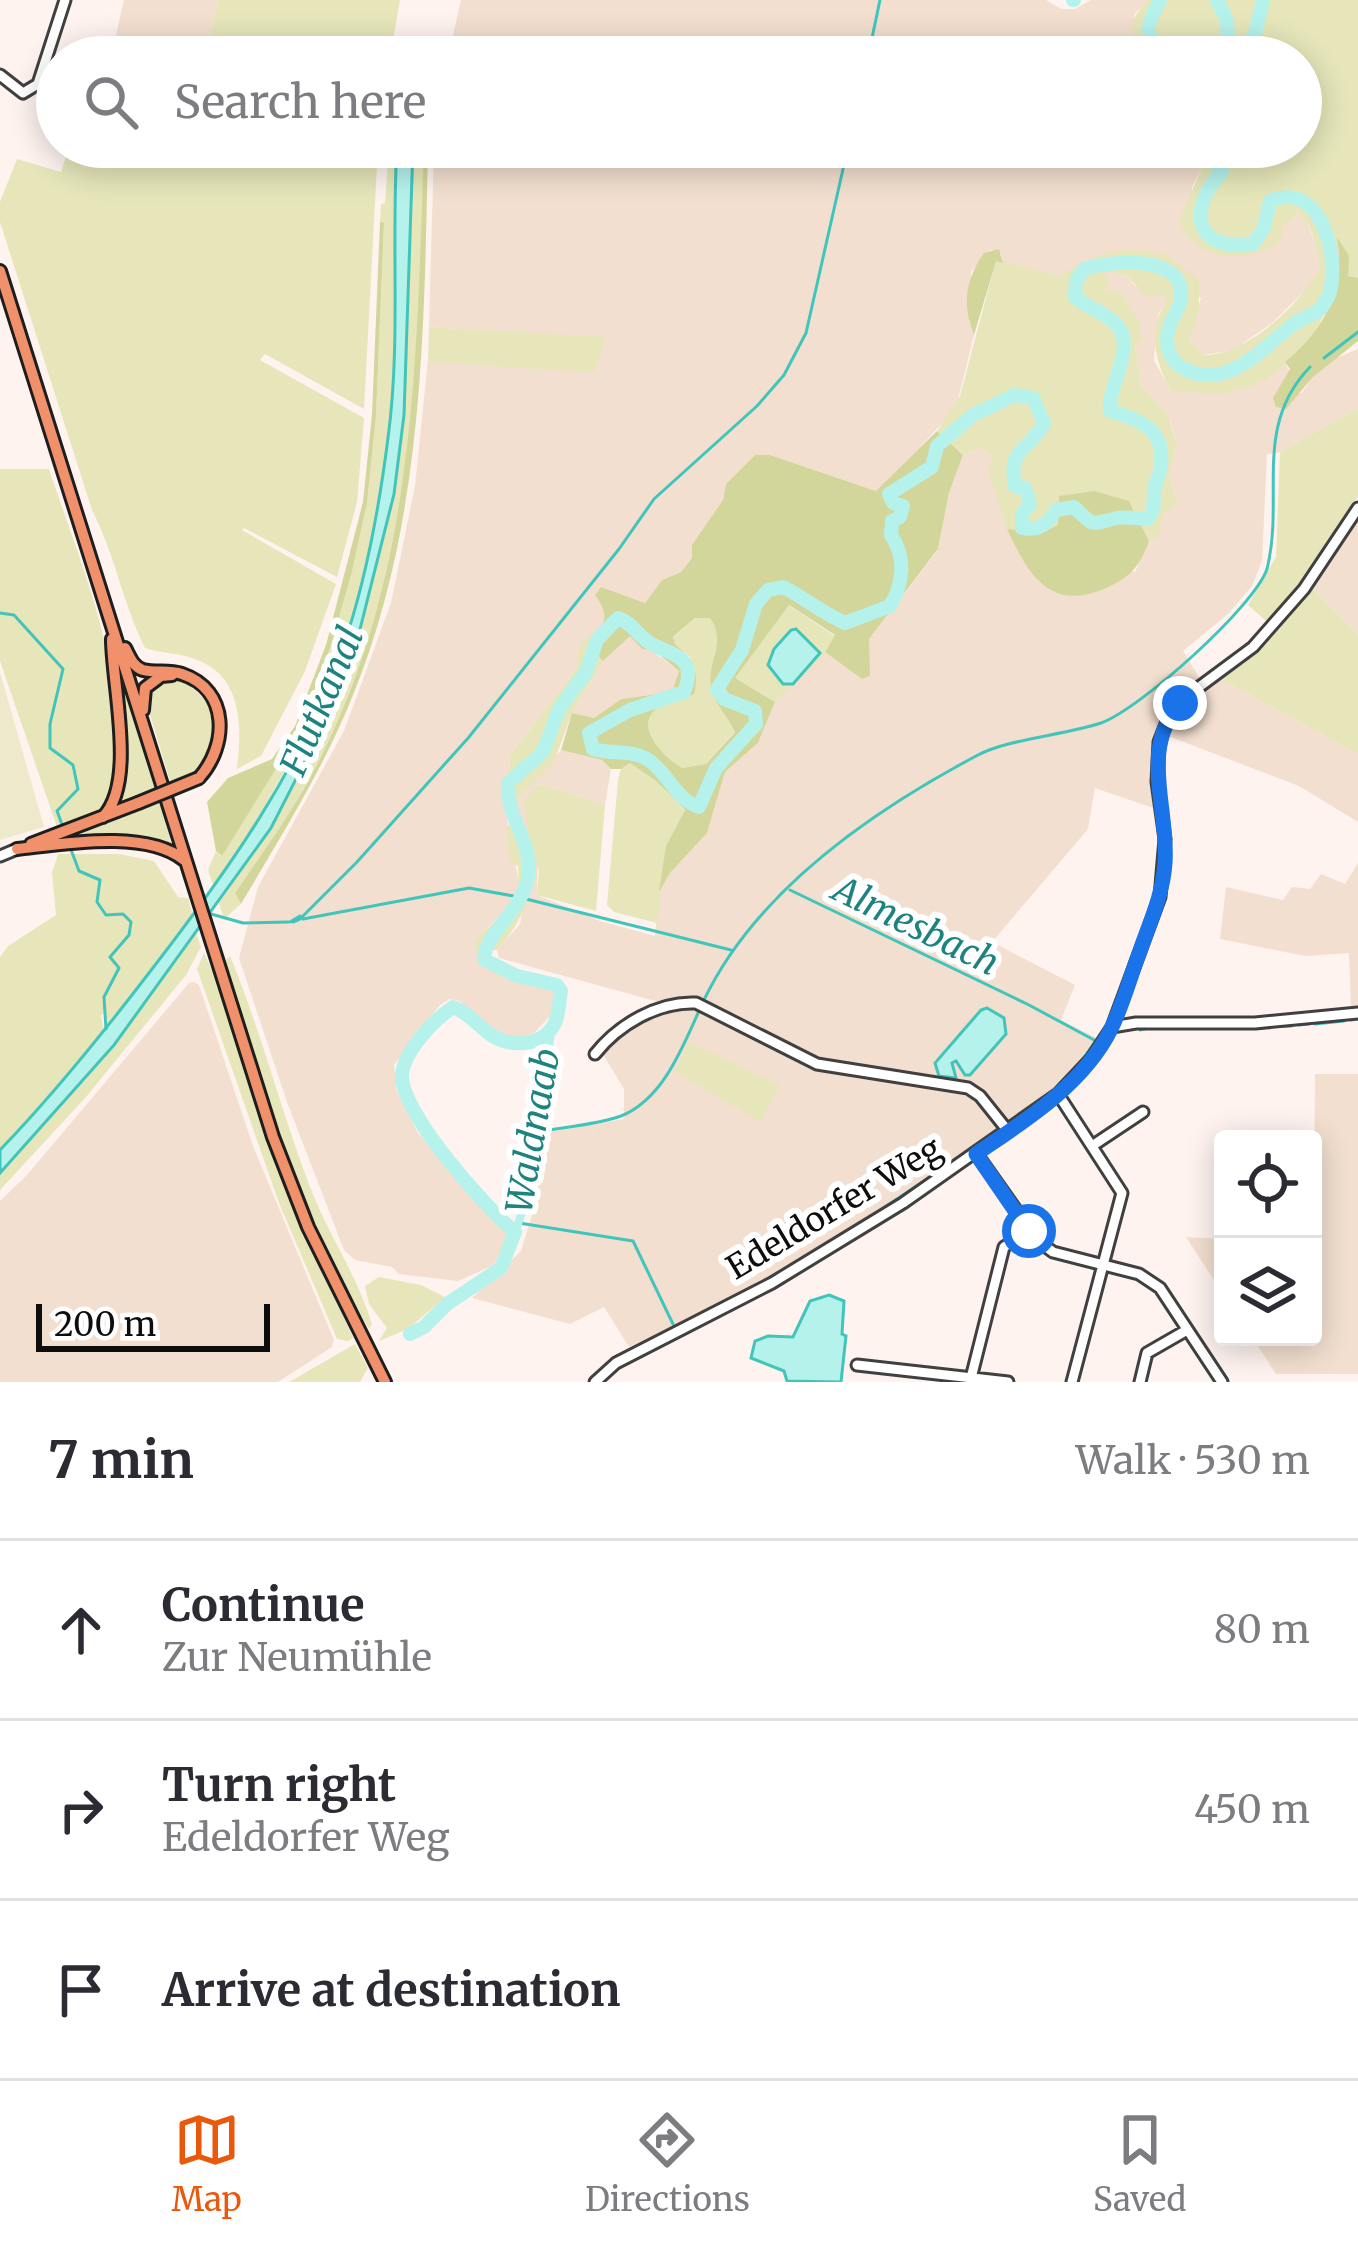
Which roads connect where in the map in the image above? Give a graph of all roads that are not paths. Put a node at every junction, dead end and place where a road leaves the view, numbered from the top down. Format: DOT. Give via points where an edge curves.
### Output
graph roads {
  1 [pos="65,0"];
  2 [pos="54,36"];
  3 [pos="0,75"];
  4 [pos="36,84"];
  5 [pos="0,271"];
  6 [pos="1358,508"];
  7 [pos="112,624"];
  8 [pos="181,674"];
  9 [pos="146,733"];
  10 [pos="103,817"];
  11 [pos="45,843"];
  12 [pos="17,849"];
  13 [pos="0,856"];
  14 [pos="187,862"];
  15 [pos="1358,1013"];
  16 [pos="1112,1027"];
  17 [pos="595,1054"];
  18 [pos="1058,1094"];
  19 [pos="1143,1112"];
  20 [pos="1008,1132"];
  21 [pos="1092,1146"];
  22 [pos="976,1154"];
  23 [pos="1029,1231"];
  24 [pos="1103,1265"];
  25 [pos="1187,1330"];
  26 [pos="857,1365"];
  27 [pos="384,1380"];
  28 [pos="970,1380"];
  29 [pos="595,1382"];
  30 [pos="1008,1382"];
  31 [pos="1072,1382"];
  32 [pos="1140,1382"];
  33 [pos="1222,1382"];
  1 -- 2 [label="street"];
  3 -- 4 [label="street" via="18,91"];
  5 -- 7 [label="main road"];
  6 -- 16 [label="street, Edeldorfer Weg" via="1253,647 1170,714 1159,742 1160,897"];
  7 -- 8 [label="main road" via="135,665"];
  7 -- 9 [label="main road"];
  7 -- 10 [label="main road" via="119,768 117,796"];
  8 -- 9 [label="main road" via="146,688"];
  8 -- 10 [label="main road, bridge" via="211,697 221,722 215,758 199,778"];
  9 -- 14 [label="main road"];
  10 -- 11 [label="main road"];
  11 -- 12 [label="main road"];
  11 -- 14 [label="main road" via="165,849"];
  12 -- 13 [label="street"];
  14 -- 27 [label="main road" via="273,1137"];
  15 -- 16 [label="street"];
  16 -- 18 [label="street, Edeldorfer Weg"];
  17 -- 20 [label="street" via="645,1015 701,1005 817,1064 968,1088"];
  18 -- 20 [label="street, Edeldorfer Weg"];
  18 -- 21 [label="street"];
  19 -- 21 [label="street"];
  20 -- 22 [label="street, Edeldorfer Weg"];
  21 -- 24 [label="street" via="1122,1192"];
  22 -- 23 [label="street"];
  22 -- 29 [label="street, Edeldorfer Weg"];
  23 -- 24 [label="street" via="1053,1252"];
  23 -- 28 [label="street" via="1004,1247"];
  24 -- 25 [label="street" via="1160,1288"];
  24 -- 31 [label="street"];
  25 -- 32 [label="street" via="1147,1353"];
  25 -- 33 [label="street"];
  26 -- 28 [label="street"];
  28 -- 30 [label="street"];
}
